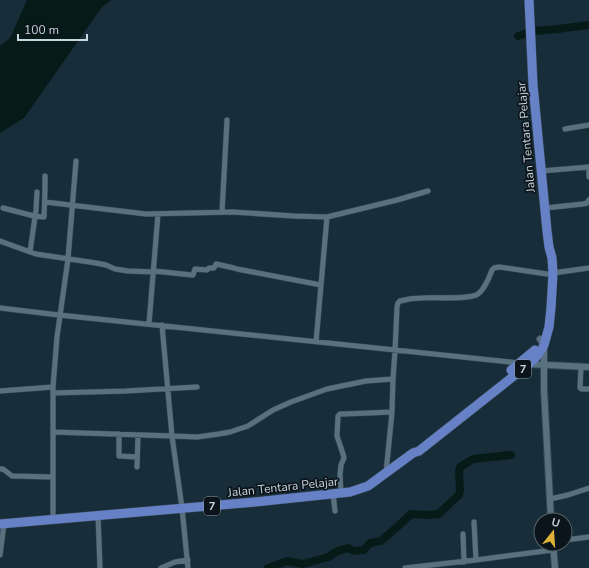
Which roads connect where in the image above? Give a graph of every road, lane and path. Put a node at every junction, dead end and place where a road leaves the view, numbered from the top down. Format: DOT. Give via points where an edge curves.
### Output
graph roads {
  1 [pos="529,0"];
  2 [pos="227,120"];
  3 [pos="589,125"];
  4 [pos="565,129"];
  5 [pos="76,161"];
  6 [pos="589,167"];
  7 [pos="541,171"];
  8 [pos="45,176"];
  9 [pos="589,178"];
  10 [pos="428,191"];
  11 [pos="37,192"];
  12 [pos="589,200"];
  13 [pos="45,202"];
  14 [pos="72,206"];
  15 [pos="3,208"];
  16 [pos="545,208"];
  17 [pos="222,212"];
  18 [pos="158,214"];
  19 [pos="34,216"];
  20 [pos="326,217"];
  21 [pos="0,241"];
  22 [pos="30,252"];
  23 [pos="68,259"];
  24 [pos="589,268"];
  25 [pos="154,271"];
  26 [pos="550,274"];
  27 [pos="321,285"];
  28 [pos="0,308"];
  29 [pos="59,315"];
  30 [pos="149,324"];
  31 [pos="162,325"];
  32 [pos="316,342"];
  33 [pos="542,342"];
  34 [pos="396,351"];
  35 [pos="525,364"];
  36 [pos="544,365"];
  37 [pos="581,367"];
  38 [pos="589,367"];
  39 [pos="393,378"];
  40 [pos="53,387"];
  41 [pos="197,387"];
  42 [pos="168,388"];
  43 [pos="589,389"];
  44 [pos="0,391"];
  45 [pos="53,393"];
  46 [pos="392,412"];
  47 [pos="53,432"];
  48 [pos="119,434"];
  49 [pos="138,435"];
  50 [pos="172,436"];
  51 [pos="137,457"];
  52 [pos="137,467"];
  53 [pos="0,469"];
  54 [pos="386,474"];
  55 [pos="53,477"];
  56 [pos="589,488"];
  57 [pos="337,493"];
  58 [pos="550,499"];
  59 [pos="182,508"];
  60 [pos="335,511"];
  61 [pos="551,512"];
  62 [pos="98,515"];
  63 [pos="53,519"];
  64 [pos="474,522"];
  65 [pos="2,524"];
  66 [pos="463,534"];
  67 [pos="589,537"];
  68 [pos="573,539"];
  69 [pos="533,550"];
  70 [pos="553,552"];
  71 [pos="0,555"];
  72 [pos="188,560"];
  73 [pos="476,560"];
  74 [pos="464,562"];
  75 [pos="100,568"];
  76 [pos="161,568"];
  77 [pos="188,568"];
  78 [pos="405,568"];
  79 [pos="555,568"];
  1 -- 7 [label="highway, Jalan Tentara Pelajar / 7"];
  2 -- 17 [label="street"];
  3 -- 4 [label="street"];
  5 -- 14 [label="street"];
  6 -- 7 [label="street"];
  6 -- 9 [label="street"];
  7 -- 16 [label="highway, Jalan Tentara Pelajar / 7"];
  8 -- 13 [label="street"];
  10 -- 20 [label="street"];
  11 -- 19 [label="street"];
  12 -- 16 [label="street" via="583,204"];
  13 -- 14 [label="street"];
  13 -- 19 [label="street" via="44,217"];
  14 -- 18 [label="street"];
  14 -- 23 [label="street"];
  15 -- 19 [label="street"];
  16 -- 26 [label="highway, Jalan Tentara Pelajar / 7" via="552,258"];
  17 -- 18 [label="street"];
  17 -- 20 [label="street"];
  18 -- 25 [label="street"];
  19 -- 22 [label="street"];
  20 -- 27 [label="street"];
  21 -- 22 [label="street"];
  22 -- 23 [label="street"];
  23 -- 25 [label="street" via="128,271"];
  23 -- 29 [label="street"];
  24 -- 26 [label="street"];
  25 -- 27 [label="street" via="194,275 195,269 207,270 214,268 216,264"];
  25 -- 30 [label="street"];
  26 -- 33 [label="highway, Jalan Tentara Pelajar / 7" via="549,327"];
  26 -- 34 [label="street" via="497,267 492,270 486,285 475,296 400,301 397,306"];
  27 -- 32 [label="street"];
  28 -- 29 [label="street"];
  29 -- 30 [label="street"];
  29 -- 40 [label="street"];
  30 -- 31 [label="street"];
  31 -- 32 [label="street"];
  31 -- 42 [label="street"];
  32 -- 34 [label="street"];
  33 -- 35 [label="highway, Jalan Tentara Pelajar / 7" via="539,353"];
  33 -- 36 [label="street"];
  34 -- 35 [label="street"];
  34 -- 39 [label="street"];
  35 -- 36 [label="street"];
  35 -- 54 [label="highway, Jalan Tentara Pelajar / 7"];
  36 -- 37 [label="street"];
  36 -- 58 [label="street"];
  37 -- 38 [label="street"];
  37 -- 43 [label="street" via="580,388"];
  39 -- 46 [label="street"];
  39 -- 50 [label="street" via="328,388 273,410 248,426 230,432 197,437"];
  40 -- 44 [label="street"];
  40 -- 45 [label="street"];
  41 -- 42 [label="street"];
  42 -- 45 [label="street"];
  42 -- 50 [label="street"];
  45 -- 47 [label="street"];
  46 -- 54 [label="street"];
  46 -- 57 [label="street" via="338,416 337,436 344,458"];
  47 -- 48 [label="street"];
  47 -- 55 [label="street"];
  48 -- 49 [label="street"];
  48 -- 51 [label="street" via="119,456"];
  49 -- 50 [label="street"];
  49 -- 51 [label="street"];
  50 -- 59 [label="street"];
  51 -- 52 [label="street"];
  53 -- 55 [label="street" via="12,476"];
  54 -- 57 [label="highway, Jalan Tentara Pelajar / 7" via="368,486"];
  55 -- 63 [label="street"];
  56 -- 58 [label="street"];
  57 -- 59 [label="highway, Jalan Tentara Pelajar / 7"];
  57 -- 60 [label="street"];
  58 -- 61 [label="street"];
  59 -- 62 [label="highway, Jalan Tentara Pelajar / 7"];
  59 -- 72 [label="street"];
  62 -- 63 [label="highway, Jalan Tentara Pelajar / 7"];
  62 -- 75 [label="street"];
  63 -- 65 [label="highway, Jalan Tentara Pelajar / 7"];
  64 -- 73 [label="street"];
  65 -- 71 [label="street"];
  66 -- 74 [label="street"];
  67 -- 68 [label="street"];
  69 -- 73 [label="street"];
  70 -- 79 [label="street"];
  72 -- 76 [label="street"];
  72 -- 77 [label="street"];
  73 -- 74 [label="street"];
  74 -- 78 [label="street"];
}
